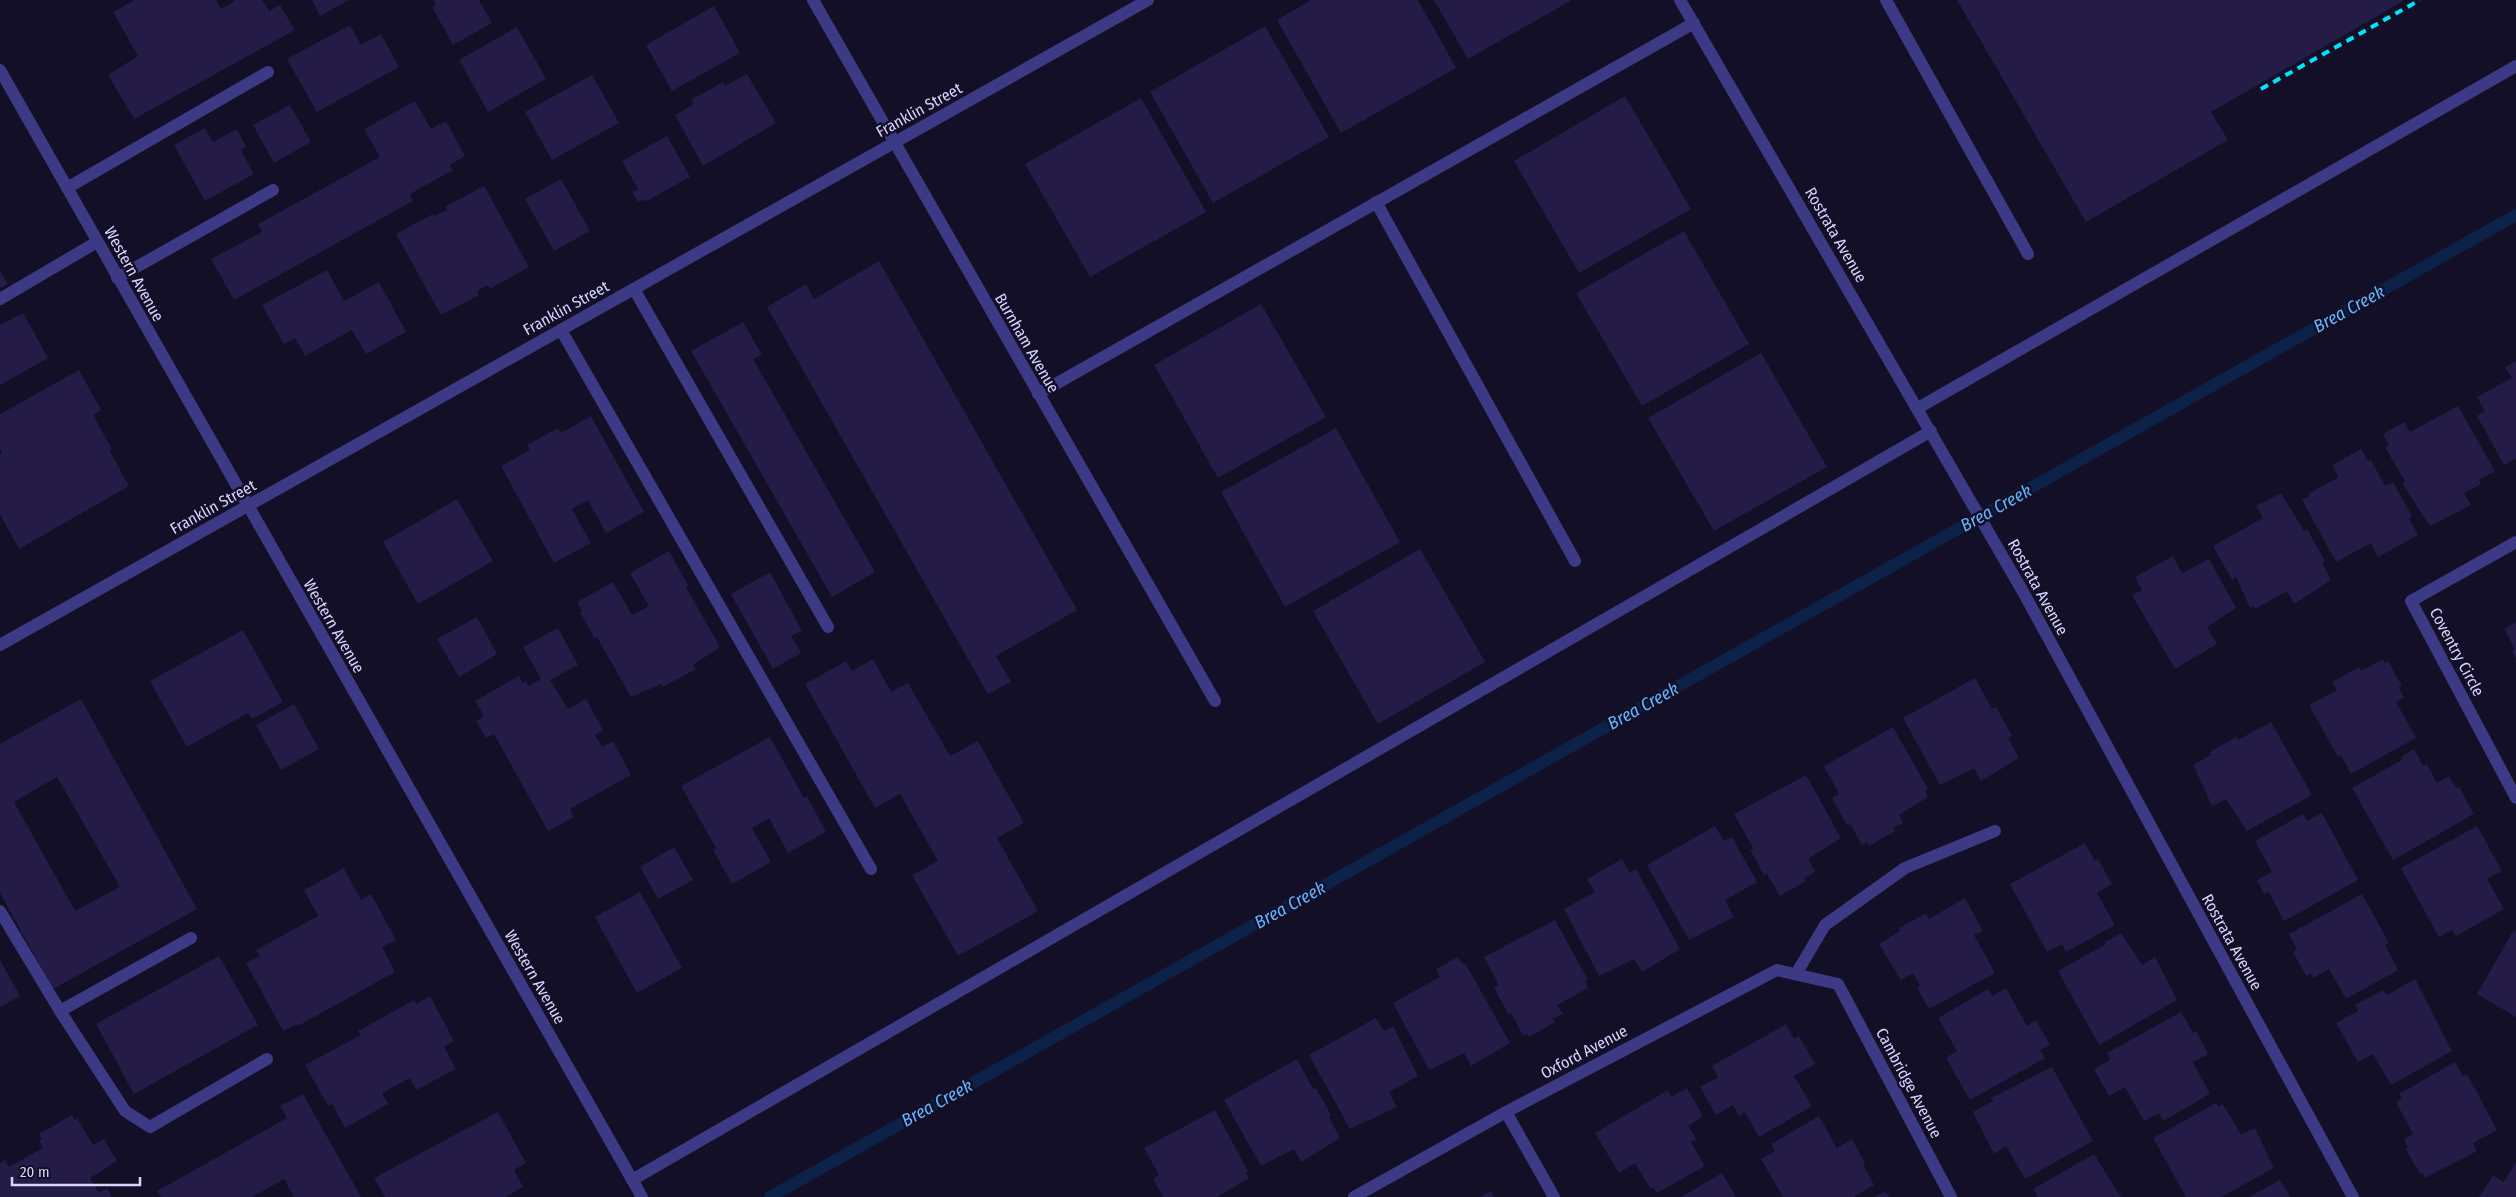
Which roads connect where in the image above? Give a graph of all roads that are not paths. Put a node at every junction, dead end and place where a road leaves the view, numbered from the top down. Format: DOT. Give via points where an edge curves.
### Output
graph roads {
  1 [pos="813,0"];
  2 [pos="1148,0"];
  3 [pos="1680,0"];
  4 [pos="1886,0"];
  5 [pos="1694,23"];
  6 [pos="2516,66"];
  7 [pos="0,70"];
  8 [pos="268,72"];
  9 [pos="893,143"];
  10 [pos="67,188"];
  11 [pos="273,190"];
  12 [pos="1376,202"];
  13 [pos="97,242"];
  14 [pos="2028,254"];
  15 [pos="117,278"];
  16 [pos="634,288"];
  17 [pos="0,299"];
  18 [pos="561,330"];
  19 [pos="1038,394"];
  20 [pos="1918,408"];
  21 [pos="1933,434"];
  22 [pos="247,506"];
  23 [pos="2516,542"];
  24 [pos="1575,561"];
  25 [pos="828,627"];
  26 [pos="0,645"];
  27 [pos="1215,702"];
  28 [pos="2516,798"];
  29 [pos="1995,831"];
  30 [pos="871,869"];
  31 [pos="0,911"];
  32 [pos="192,938"];
  33 [pos="1796,974"];
  34 [pos="1838,984"];
  35 [pos="60,1011"];
  36 [pos="267,1059"];
  37 [pos="1506,1112"];
  38 [pos="632,1180"];
  39 [pos="642,1197"];
  40 [pos="1354,1197"];
  41 [pos="1554,1197"];
  42 [pos="1951,1197"];
  43 [pos="2353,1197"];
  1 -- 9 [label="street, Burnham Avenue"];
  2 -- 9 [label="street, Franklin Street"];
  3 -- 5 [label="street, Rostrata Avenue"];
  4 -- 14 [label="street"];
  5 -- 12 [label="street"];
  5 -- 20 [label="street, Rostrata Avenue"];
  6 -- 20 [label="street"];
  7 -- 10 [label="street, Western Avenue"];
  8 -- 10 [label="street"];
  9 -- 16 [label="street, Franklin Street"];
  9 -- 19 [label="street, Burnham Avenue"];
  10 -- 13 [label="street, Western Avenue"];
  11 -- 15 [label="street"];
  12 -- 19 [label="street"];
  12 -- 24 [label="street"];
  13 -- 15 [label="street, Western Avenue"];
  13 -- 17 [label="street"];
  15 -- 22 [label="street, Western Avenue"];
  16 -- 18 [label="street, Franklin Street"];
  16 -- 25 [label="street"];
  18 -- 22 [label="street, Franklin Street"];
  18 -- 30 [label="street"];
  19 -- 27 [label="street, Burnham Avenue"];
  20 -- 21 [label="street, Rostrata Avenue"];
  21 -- 38 [label="street"];
  21 -- 43 [label="street, Rostrata Avenue" via="2022,590"];
  22 -- 26 [label="street, Franklin Street"];
  22 -- 38 [label="street, Western Avenue"];
  23 -- 28 [label="street, Coventry Circle" via="2411,601"];
  29 -- 33 [label="street" via="1906,868 1825,925"];
  31 -- 35 [label="street"];
  32 -- 35 [label="street"];
  33 -- 34 [label="street, Oxford Avenue"];
  33 -- 37 [label="street, Oxford Avenue" via="1777,970"];
  34 -- 42 [label="street, Cambridge Avenue"];
  35 -- 36 [label="street" via="125,1111 150,1127"];
  37 -- 40 [label="street, Oxford Avenue"];
  37 -- 41 [label="street"];
  38 -- 39 [label="street, Western Avenue"];
}
